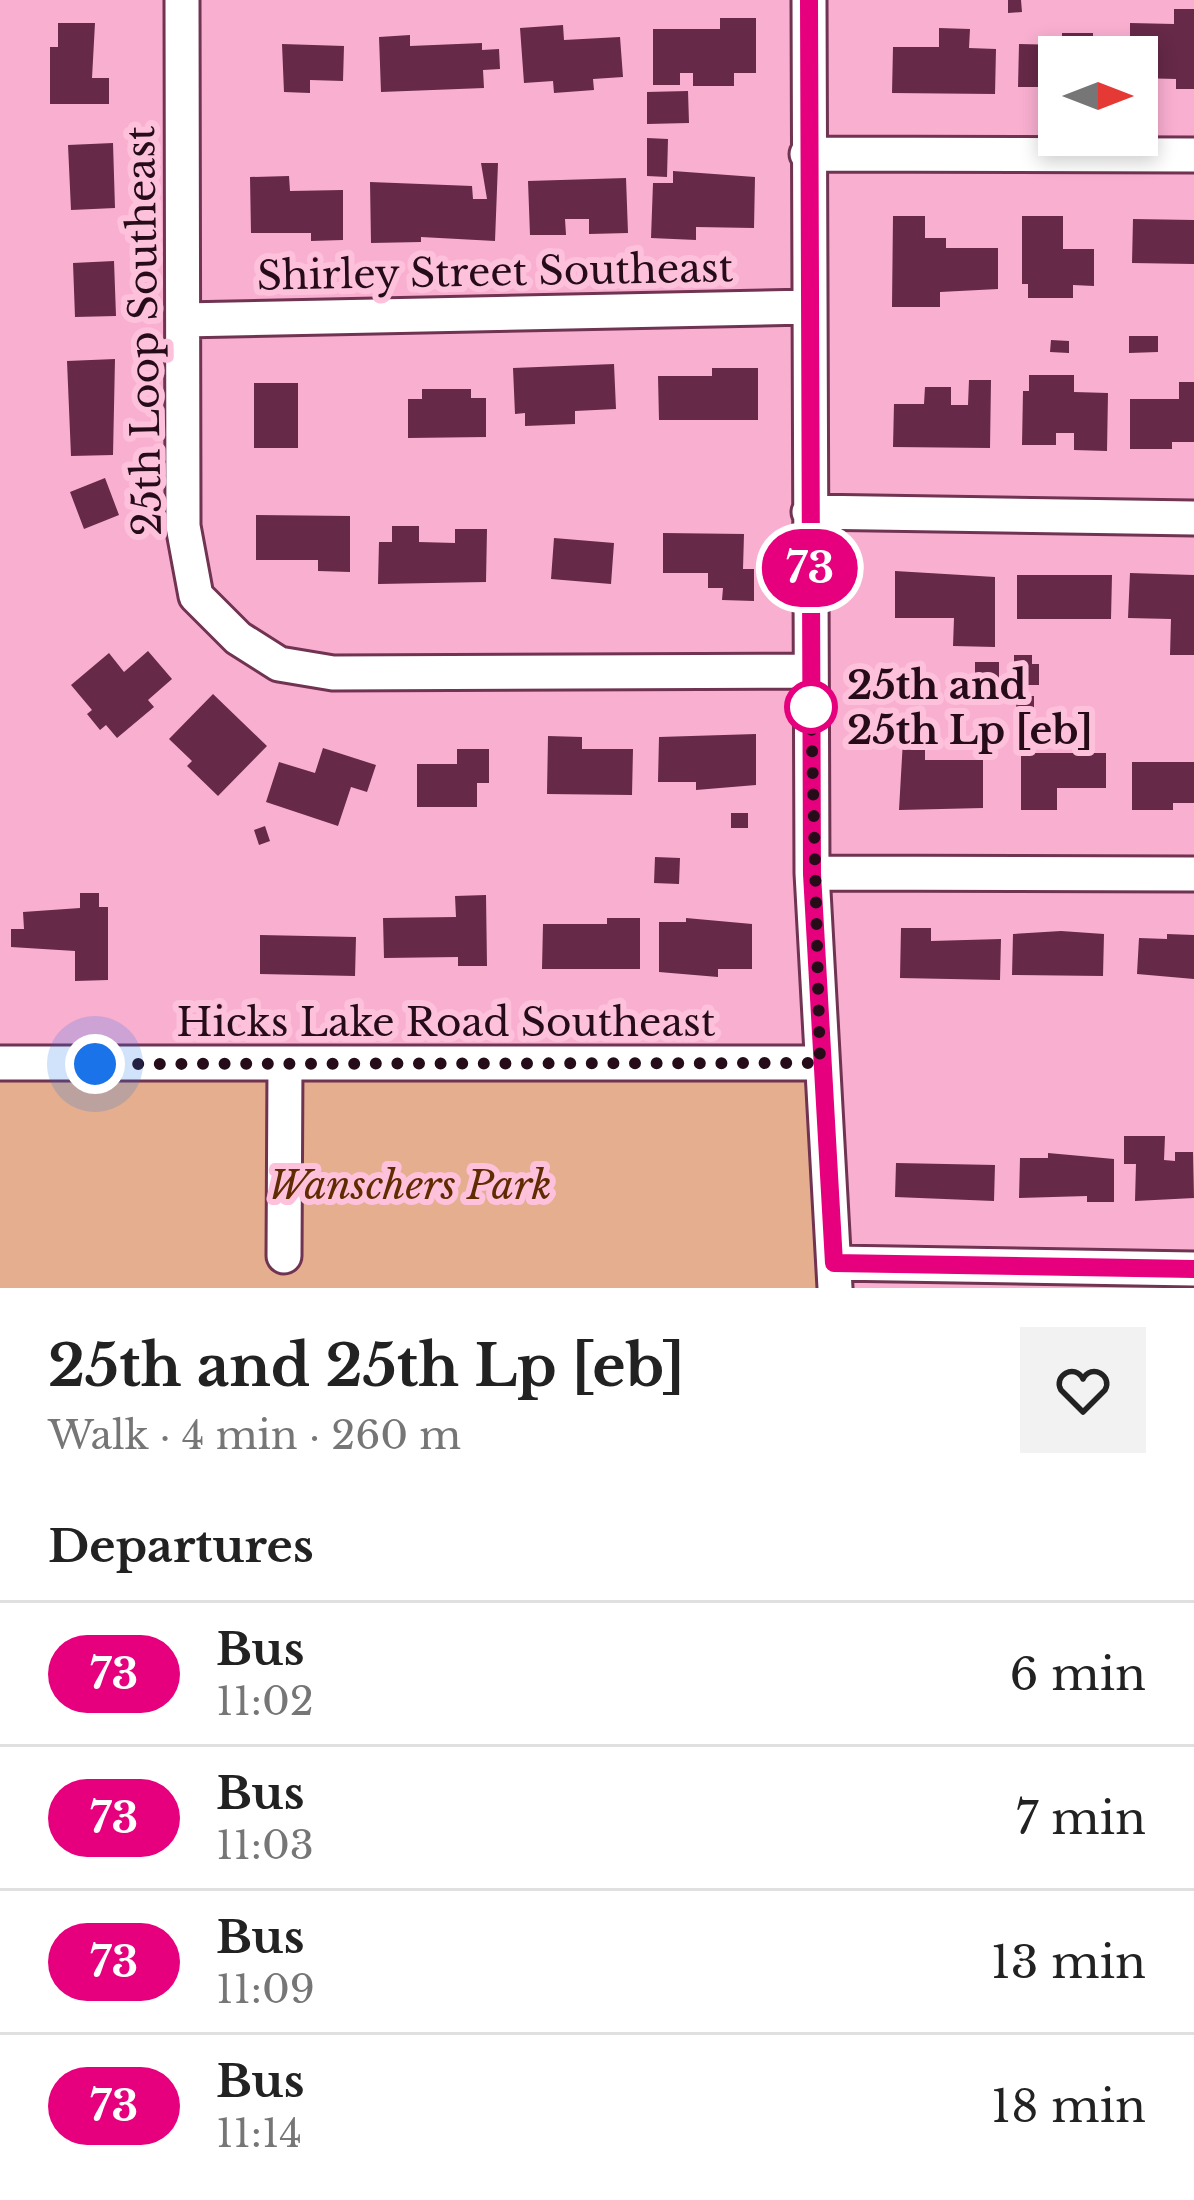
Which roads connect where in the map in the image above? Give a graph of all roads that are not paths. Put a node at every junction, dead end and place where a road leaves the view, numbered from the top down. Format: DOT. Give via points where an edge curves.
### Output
graph roads {
  1 [pos="182,0"];
  2 [pos="808,0"];
  3 [pos="807,154"];
  4 [pos="1194,155"];
  5 [pos="809,307"];
  6 [pos="183,320"];
  7 [pos="809,512"];
  8 [pos="1194,518"];
  9 [pos="811,671"];
  10 [pos="812,874"];
  11 [pos="1194,874"];
  12 [pos="820,1063"];
  13 [pos="0,1064"];
  14 [pos="285,1065"];
  15 [pos="284,1256"];
  16 [pos="1194,1269"];
  17 [pos="835,1276"];
  1 -- 6 [label="street, 25th Loop Southeast"];
  2 -- 3 [label="street"];
  3 -- 4 [label="street"];
  3 -- 5 [label="street"];
  5 -- 6 [label="street, Shirley Street Southeast"];
  5 -- 7 [label="street"];
  6 -- 9 [label="street, 25th Loop Southeast" via="183,526 196,596 279,664 333,674"];
  7 -- 8 [label="street"];
  7 -- 9 [label="street"];
  9 -- 10 [label="street"];
  10 -- 11 [label="street"];
  10 -- 12 [label="street"];
  12 -- 14 [label="street, Hicks Lake Road Southeast"];
  12 -- 17 [label="street"];
  13 -- 14 [label="street, Hicks Lake Road Southeast"];
  14 -- 15 [label="street"];
  16 -- 17 [label="street"];
}
